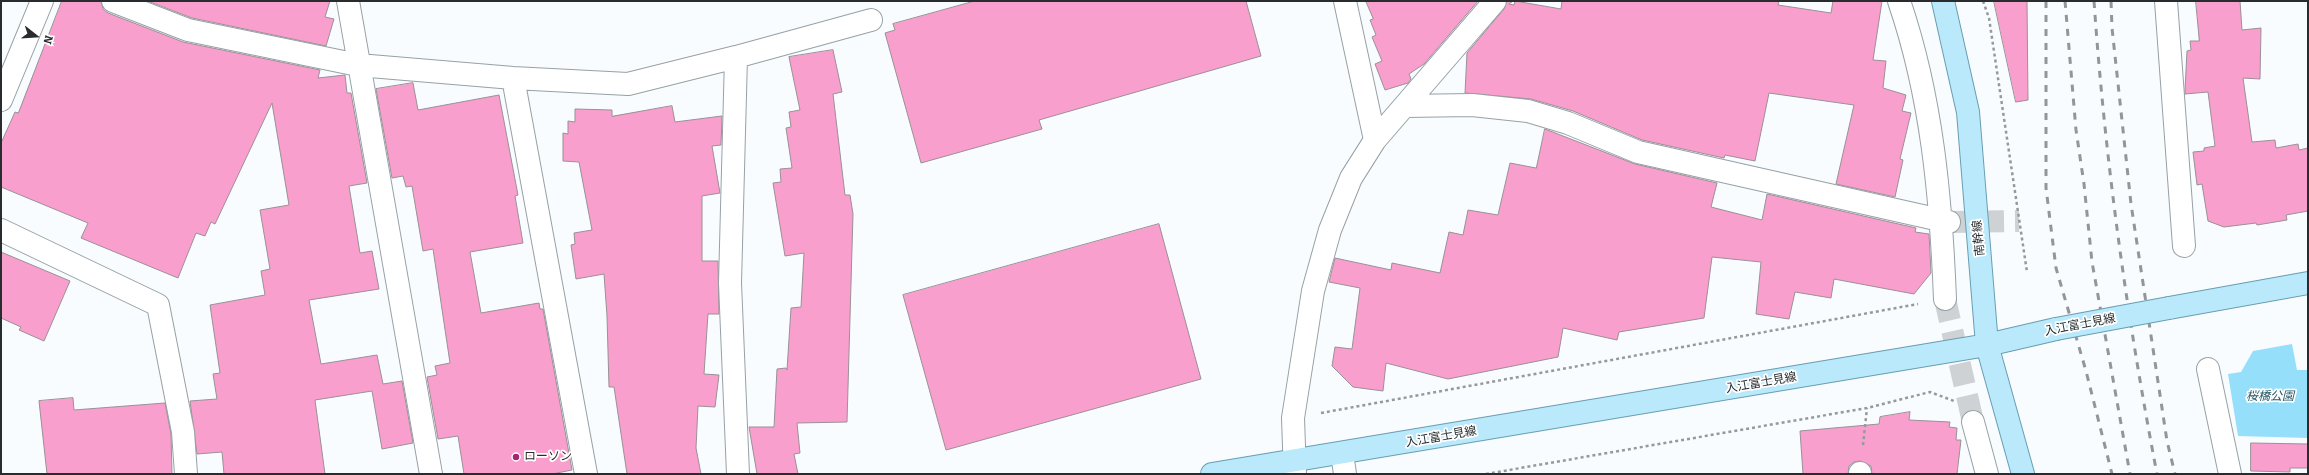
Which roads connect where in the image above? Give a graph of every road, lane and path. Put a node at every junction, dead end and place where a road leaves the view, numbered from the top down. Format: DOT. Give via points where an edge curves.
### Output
graph roads {
  1 [pos="42,1"];
  2 [pos="113,1"];
  3 [pos="348,1"];
  4 [pos="1345,1"];
  5 [pos="1495,1"];
  6 [pos="1899,1"];
  7 [pos="1943,1"];
  8 [pos="1983,1"];
  9 [pos="2166,1"];
  10 [pos="871,20"];
  11 [pos="736,57"];
  12 [pos="358,64"];
  13 [pos="513,78"];
  14 [pos="1,100"];
  15 [pos="1406,106"];
  16 [pos="1375,140"];
  17 [pos="1945,222"];
  18 [pos="1,230"];
  19 [pos="2184,246"];
  20 [pos="2027,272"];
  21 [pos="2308,283"];
  22 [pos="1945,299"];
  23 [pos="1987,345"];
  24 [pos="2208,369"];
  25 [pos="1867,408"];
  26 [pos="1957,408"];
  27 [pos="1293,418"];
  28 [pos="1974,422"];
  29 [pos="1343,464"];
  30 [pos="1294,467"];
  31 [pos="186,474"];
  32 [pos="431,474"];
  33 [pos="586,474"];
  34 [pos="738,474"];
  35 [pos="1212,474"];
  36 [pos="1486,474"];
  37 [pos="1860,474"];
  38 [pos="1987,474"];
  39 [pos="2023,474"];
  40 [pos="2230,474"];
  1 -- 14 [label="street"];
  2 -- 12 [label="street" via="188,30"];
  3 -- 12 [label="street"];
  4 -- 16 [label="street"];
  5 -- 15 [label="street"];
  6 -- 17 [label="street" via="1910,30 1931,127"];
  7 -- 23 [label="main road, 南幹線" via="1968,112"];
  8 -- 20 [label="path" via="1989,18"];
  9 -- 19 [label="street"];
  10 -- 11 [label="street"];
  11 -- 13 [label="street" via="628,84"];
  11 -- 34 [label="street" via="730,283"];
  12 -- 13 [label="street"];
  12 -- 32 [label="street"];
  13 -- 33 [label="street"];
  15 -- 16 [label="street"];
  15 -- 17 [label="street" via="1472,105 1528,111 1568,123 1638,152"];
  16 -- 27 [label="street" via="1351,178 1330,230 1313,291"];
  17 -- 22 [label="street"];
  18 -- 31 [label="street" via="158,304 183,432"];
  21 -- 23 [label="main road, 入江富士見線, bridge" via="2056,329"];
  22 -- 27 [label="path"];
  23 -- 29 [label="main road, 入江富士見線"];
  23 -- 39 [label="main road, 南幹線"];
  24 -- 40 [label="street"];
  25 -- 26 [label="path" via="1930,392 1954,401"];
  25 -- 36 [label="path"];
  25 -- 37 [label="path"];
  27 -- 30 [label="street"];
  28 -- 38 [label="street"];
  29 -- 30 [label="main road, 入江富士見線"];
  30 -- 35 [label="main road, 入江富士見線"];
}
